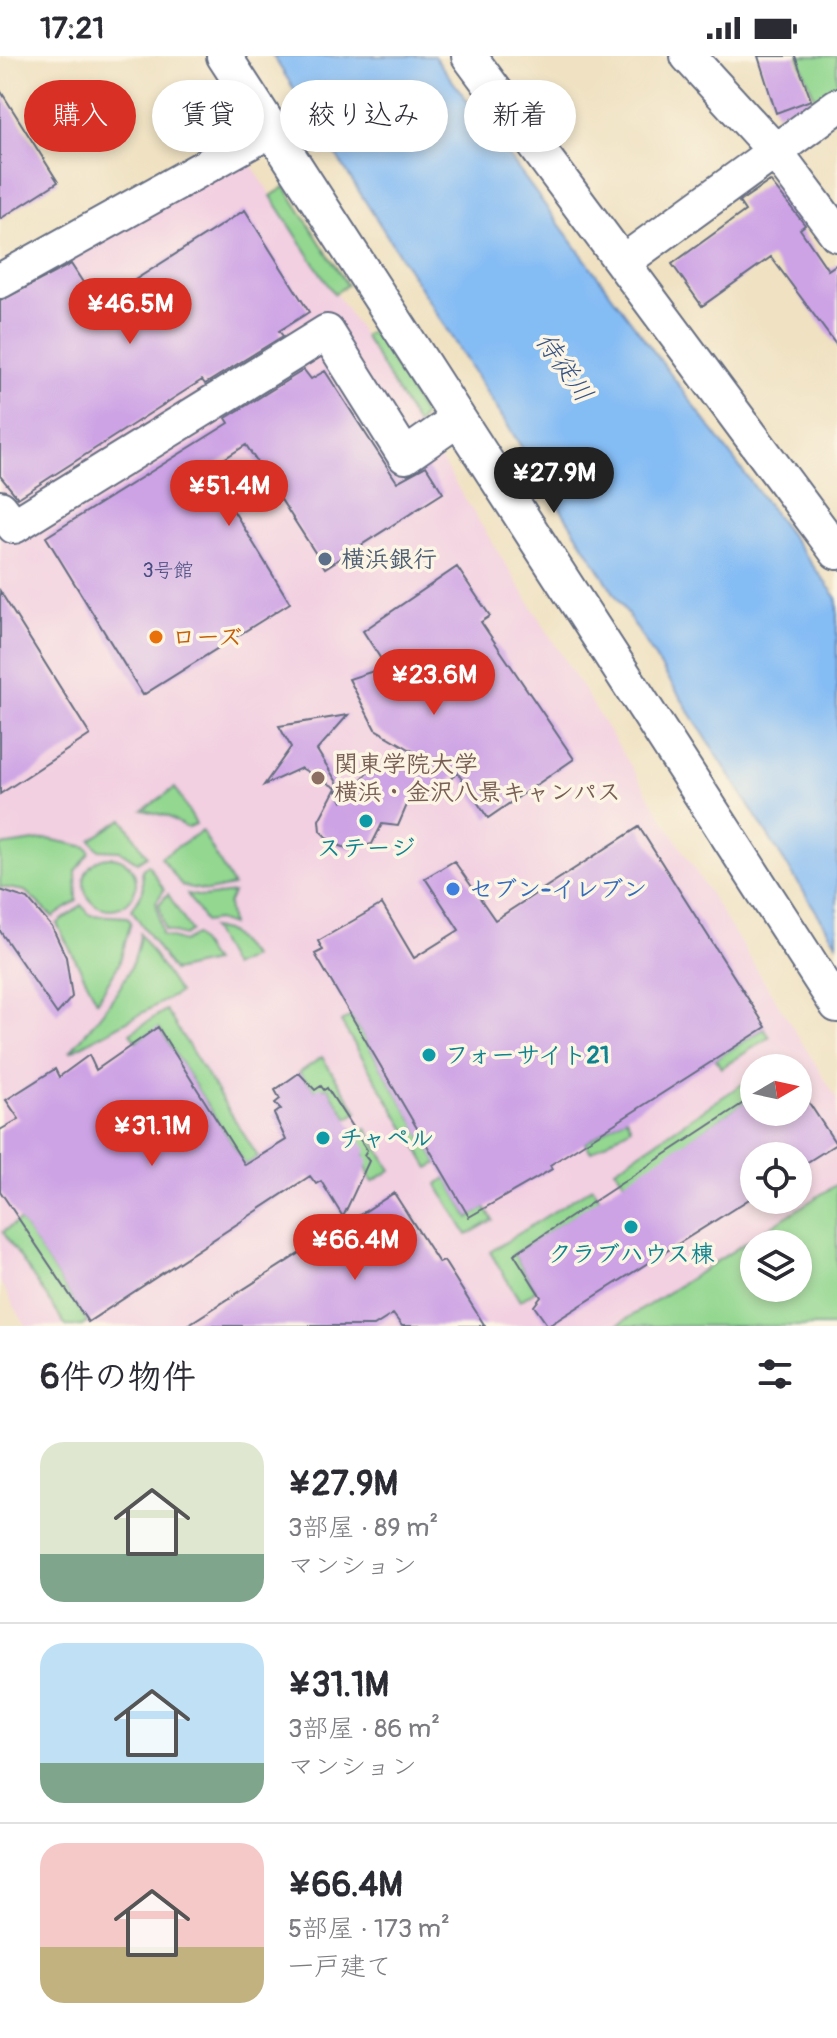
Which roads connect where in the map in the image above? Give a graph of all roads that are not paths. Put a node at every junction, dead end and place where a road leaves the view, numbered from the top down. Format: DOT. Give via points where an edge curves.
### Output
graph roads {
  1 [pos="224,56"];
  2 [pos="469,56"];
  3 [pos="688,56"];
  4 [pos="837,106"];
  5 [pos="271,130"];
  6 [pos="775,151"];
  7 [pos="837,234"];
  8 [pos="623,262"];
  9 [pos="0,281"];
  10 [pos="458,419"];
  11 [pos="0,508"];
  12 [pos="837,552"];
  13 [pos="837,1005"];
  1 -- 5 [label="street"];
  2 -- 8 [label="street"];
  3 -- 6 [label="street"];
  4 -- 6 [label="street"];
  5 -- 9 [label="street"];
  5 -- 10 [label="street"];
  6 -- 7 [label="street"];
  6 -- 8 [label="street"];
  8 -- 12 [label="street"];
  10 -- 11 [label="street" via="405,456 327,332 14,526"];
  10 -- 13 [label="street"];
}
